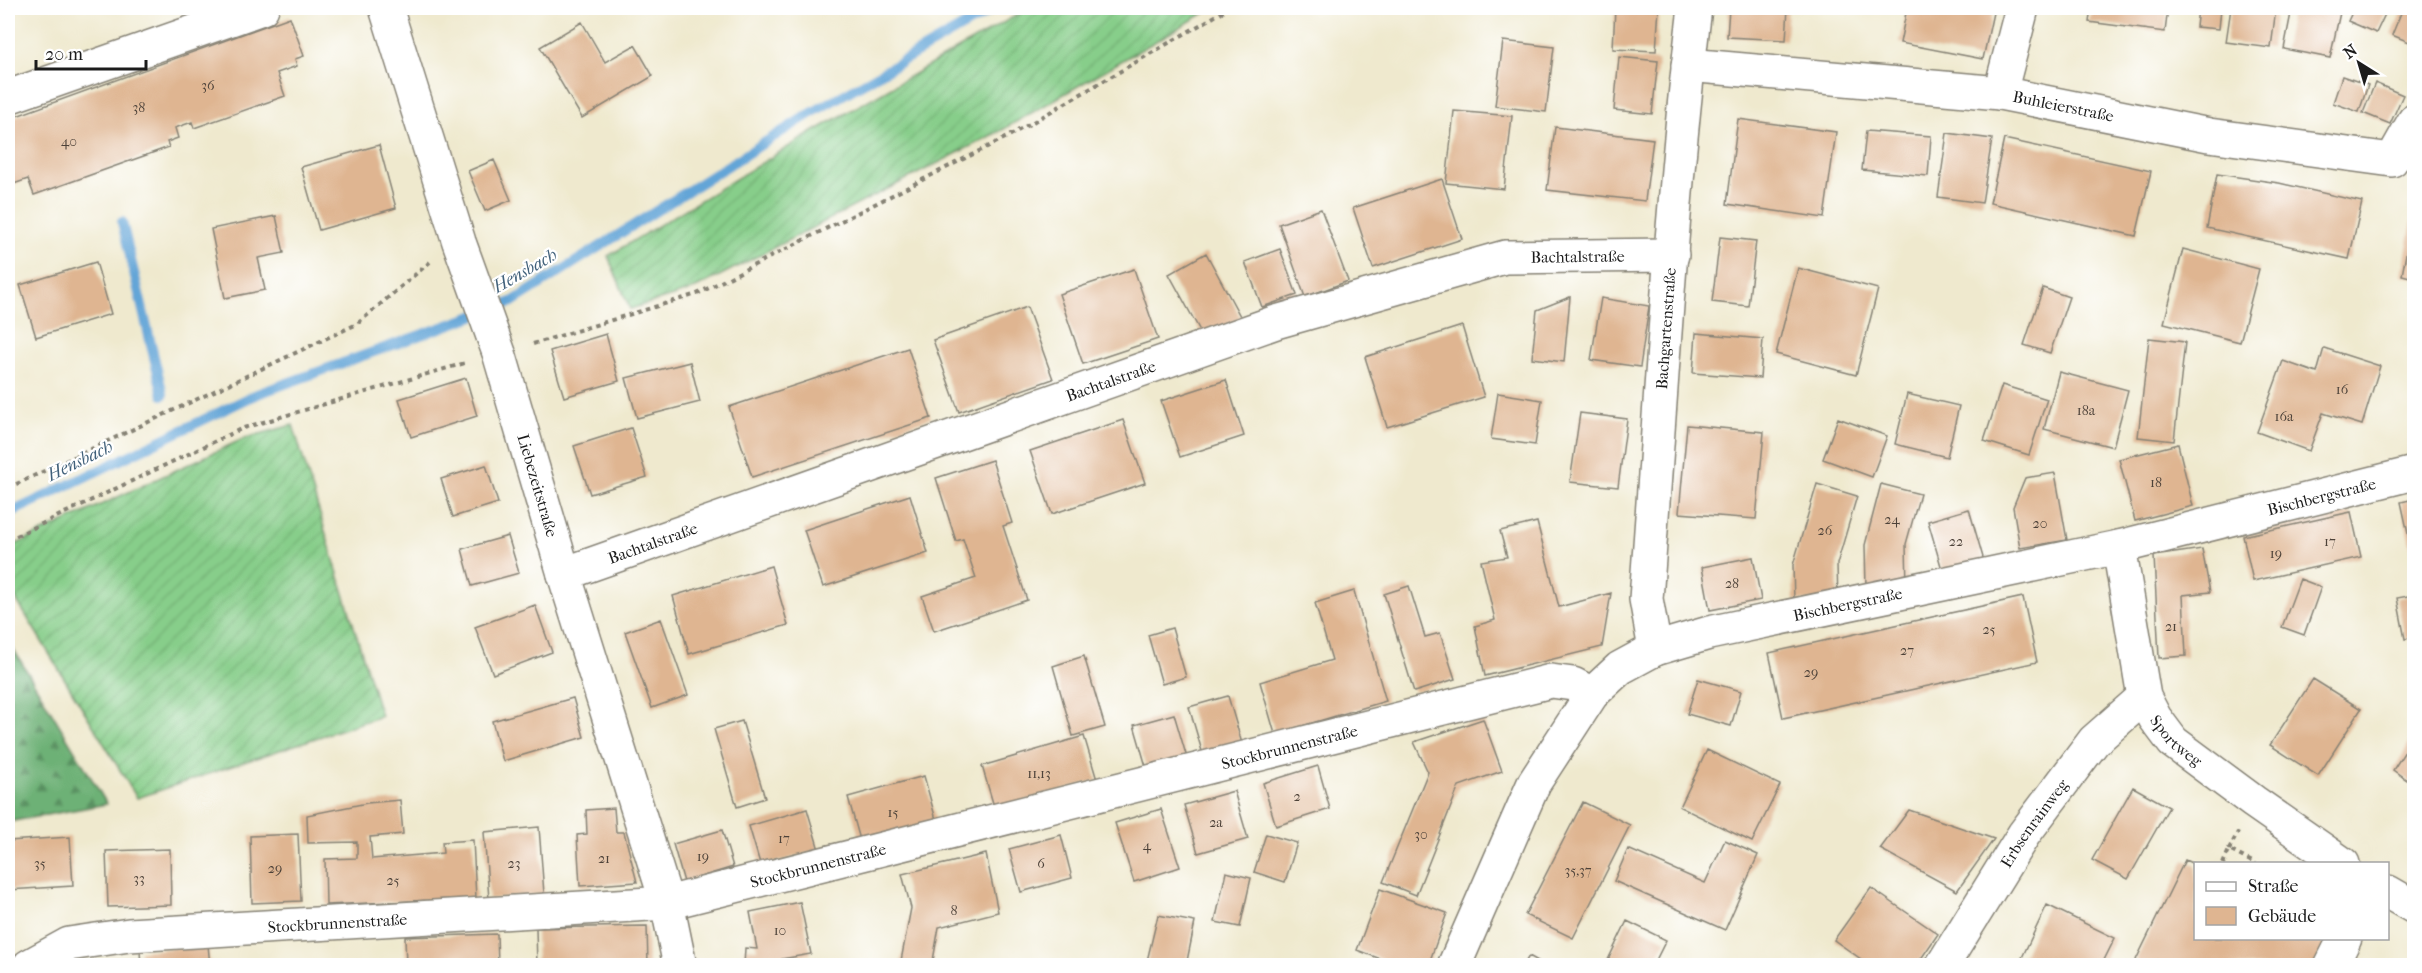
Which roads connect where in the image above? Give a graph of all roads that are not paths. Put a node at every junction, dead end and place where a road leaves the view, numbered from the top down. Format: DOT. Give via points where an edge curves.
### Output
graph roads {
  1 [pos="262,8"];
  2 [pos="386,8"];
  3 [pos="1695,8"];
  4 [pos="2022,8"];
  5 [pos="1688,65"];
  6 [pos="2000,93"];
  7 [pos="8,97"];
  8 [pos="2415,121"];
  9 [pos="1672,255"];
  10 [pos="2415,472"];
  11 [pos="2120,547"];
  12 [pos="564,574"];
  13 [pos="1655,649"];
  14 [pos="1592,694"];
  15 [pos="2144,697"];
  16 [pos="2340,862"];
  17 [pos="2389,893"];
  18 [pos="667,903"];
  19 [pos="2415,908"];
  20 [pos="2344,940"];
  21 [pos="29,966"];
  22 [pos="680,966"];
  23 [pos="1454,966"];
  24 [pos="1942,966"];
  25 [pos="2331,966"];
  1 -- 7 [label="street"];
  2 -- 12 [label="street, Liebezeitstraße" via="459,242 499,353"];
  3 -- 5 [label="street, Bachgartenstraße"];
  4 -- 6 [label="street"];
  5 -- 6 [label="street, Buhleierstraße"];
  5 -- 9 [label="street, Bachgartenstraße"];
  6 -- 8 [label="street, Buhleierstraße" via="2209,135 2392,160"];
  9 -- 12 [label="street, Bachtalstraße" via="1505,257 1287,319"];
  9 -- 13 [label="street, Bachgartenstraße" via="1646,600"];
  10 -- 11 [label="street, Bischbergstraße"];
  11 -- 13 [label="street, Bischbergstraße" via="1709,633"];
  11 -- 15 [label="street, Sportweg"];
  12 -- 18 [label="street, Liebezeitstraße"];
  13 -- 14 [label="street, Bischbergstraße" via="1620,668"];
  14 -- 18 [label="street, Stockbrunnenstraße" via="1573,684 1551,681"];
  14 -- 23 [label="street, Bischbergstraße" via="1534,783"];
  15 -- 16 [label="street, Sportweg" via="2173,742"];
  15 -- 24 [label="street, Erbsenrainweg" via="2094,741 2024,834"];
  17 -- 19 [label="street"];
  18 -- 21 [label="street, Stockbrunnenstraße" via="129,935 69,944"];
  18 -- 22 [label="street, Liebezeitstraße"];
  20 -- 25 [label="street"];
}
